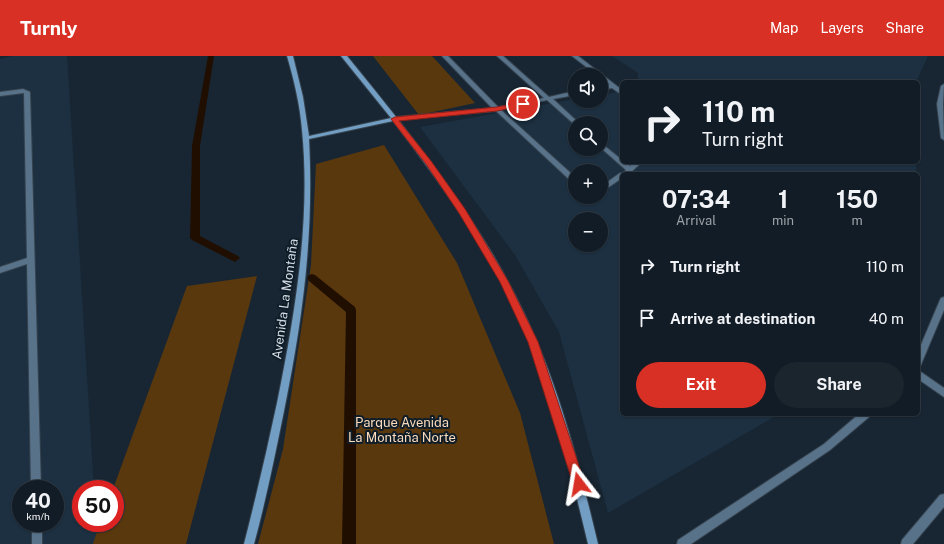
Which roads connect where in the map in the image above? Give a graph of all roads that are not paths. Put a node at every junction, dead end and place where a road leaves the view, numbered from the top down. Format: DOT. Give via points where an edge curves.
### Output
graph roads {
  1 [pos="290,56"];
  2 [pos="344,56"];
  3 [pos="446,56"];
  4 [pos="500,56"];
  5 [pos="575,56"];
  6 [pos="591,68"];
  7 [pos="608,81"];
  8 [pos="614,86"];
  9 [pos="944,86"];
  10 [pos="608,87"];
  11 [pos="620,91"];
  12 [pos="0,94"];
  13 [pos="568,94"];
  14 [pos="548,98"];
  15 [pos="497,109"];
  16 [pos="568,116"];
  17 [pos="395,119"];
  18 [pos="306,138"];
  19 [pos="944,138"];
  20 [pos="608,153"];
  21 [pos="636,164"];
  22 [pos="624,172"];
  23 [pos="626,172"];
  24 [pos="568,175"];
  25 [pos="620,176"];
  26 [pos="608,184"];
  27 [pos="31,260"];
  28 [pos="0,270"];
  29 [pos="944,300"];
  30 [pos="920,357"];
  31 [pos="920,375"];
  32 [pos="944,393"];
  33 [pos="864,416"];
  34 [pos="36,480"];
  35 [pos="944,499"];
  36 [pos="37,532"];
  37 [pos="37,544"];
  38 [pos="249,544"];
  39 [pos="593,544"];
  40 [pos="682,544"];
  41 [pos="906,544"];
  1 -- 18 [label="main road, Avenida La Montaña"];
  2 -- 17 [label="main road"];
  3 -- 15 [label="street"];
  4 -- 14 [label="street"];
  5 -- 6 [label="street"];
  7 -- 8 [label="street"];
  8 -- 10 [label="street"];
  8 -- 11 [label="street"];
  9 -- 19 [label="street" via="940,104"];
  12 -- 27 [label="street" via="27,92"];
  13 -- 14 [label="street"];
  14 -- 15 [label="street"];
  14 -- 16 [label="street"];
  15 -- 17 [label="street"];
  15 -- 24 [label="street"];
  17 -- 18 [label="main road"];
  17 -- 39 [label="main road" via="429,162 462,211 504,281 533,342 575,469"];
  18 -- 38 [label="main road, Avenida La Montaña" via="307,237 292,350"];
  20 -- 22 [label="street"];
  21 -- 23 [label="street"];
  25 -- 26 [label="street"];
  27 -- 28 [label="street"];
  27 -- 34 [label="street"];
  29 -- 30 [label="street"];
  31 -- 32 [label="street"];
  33 -- 40 [label="street" via="827,447"];
  35 -- 41 [label="street"];
  36 -- 37 [label="street"];
}
